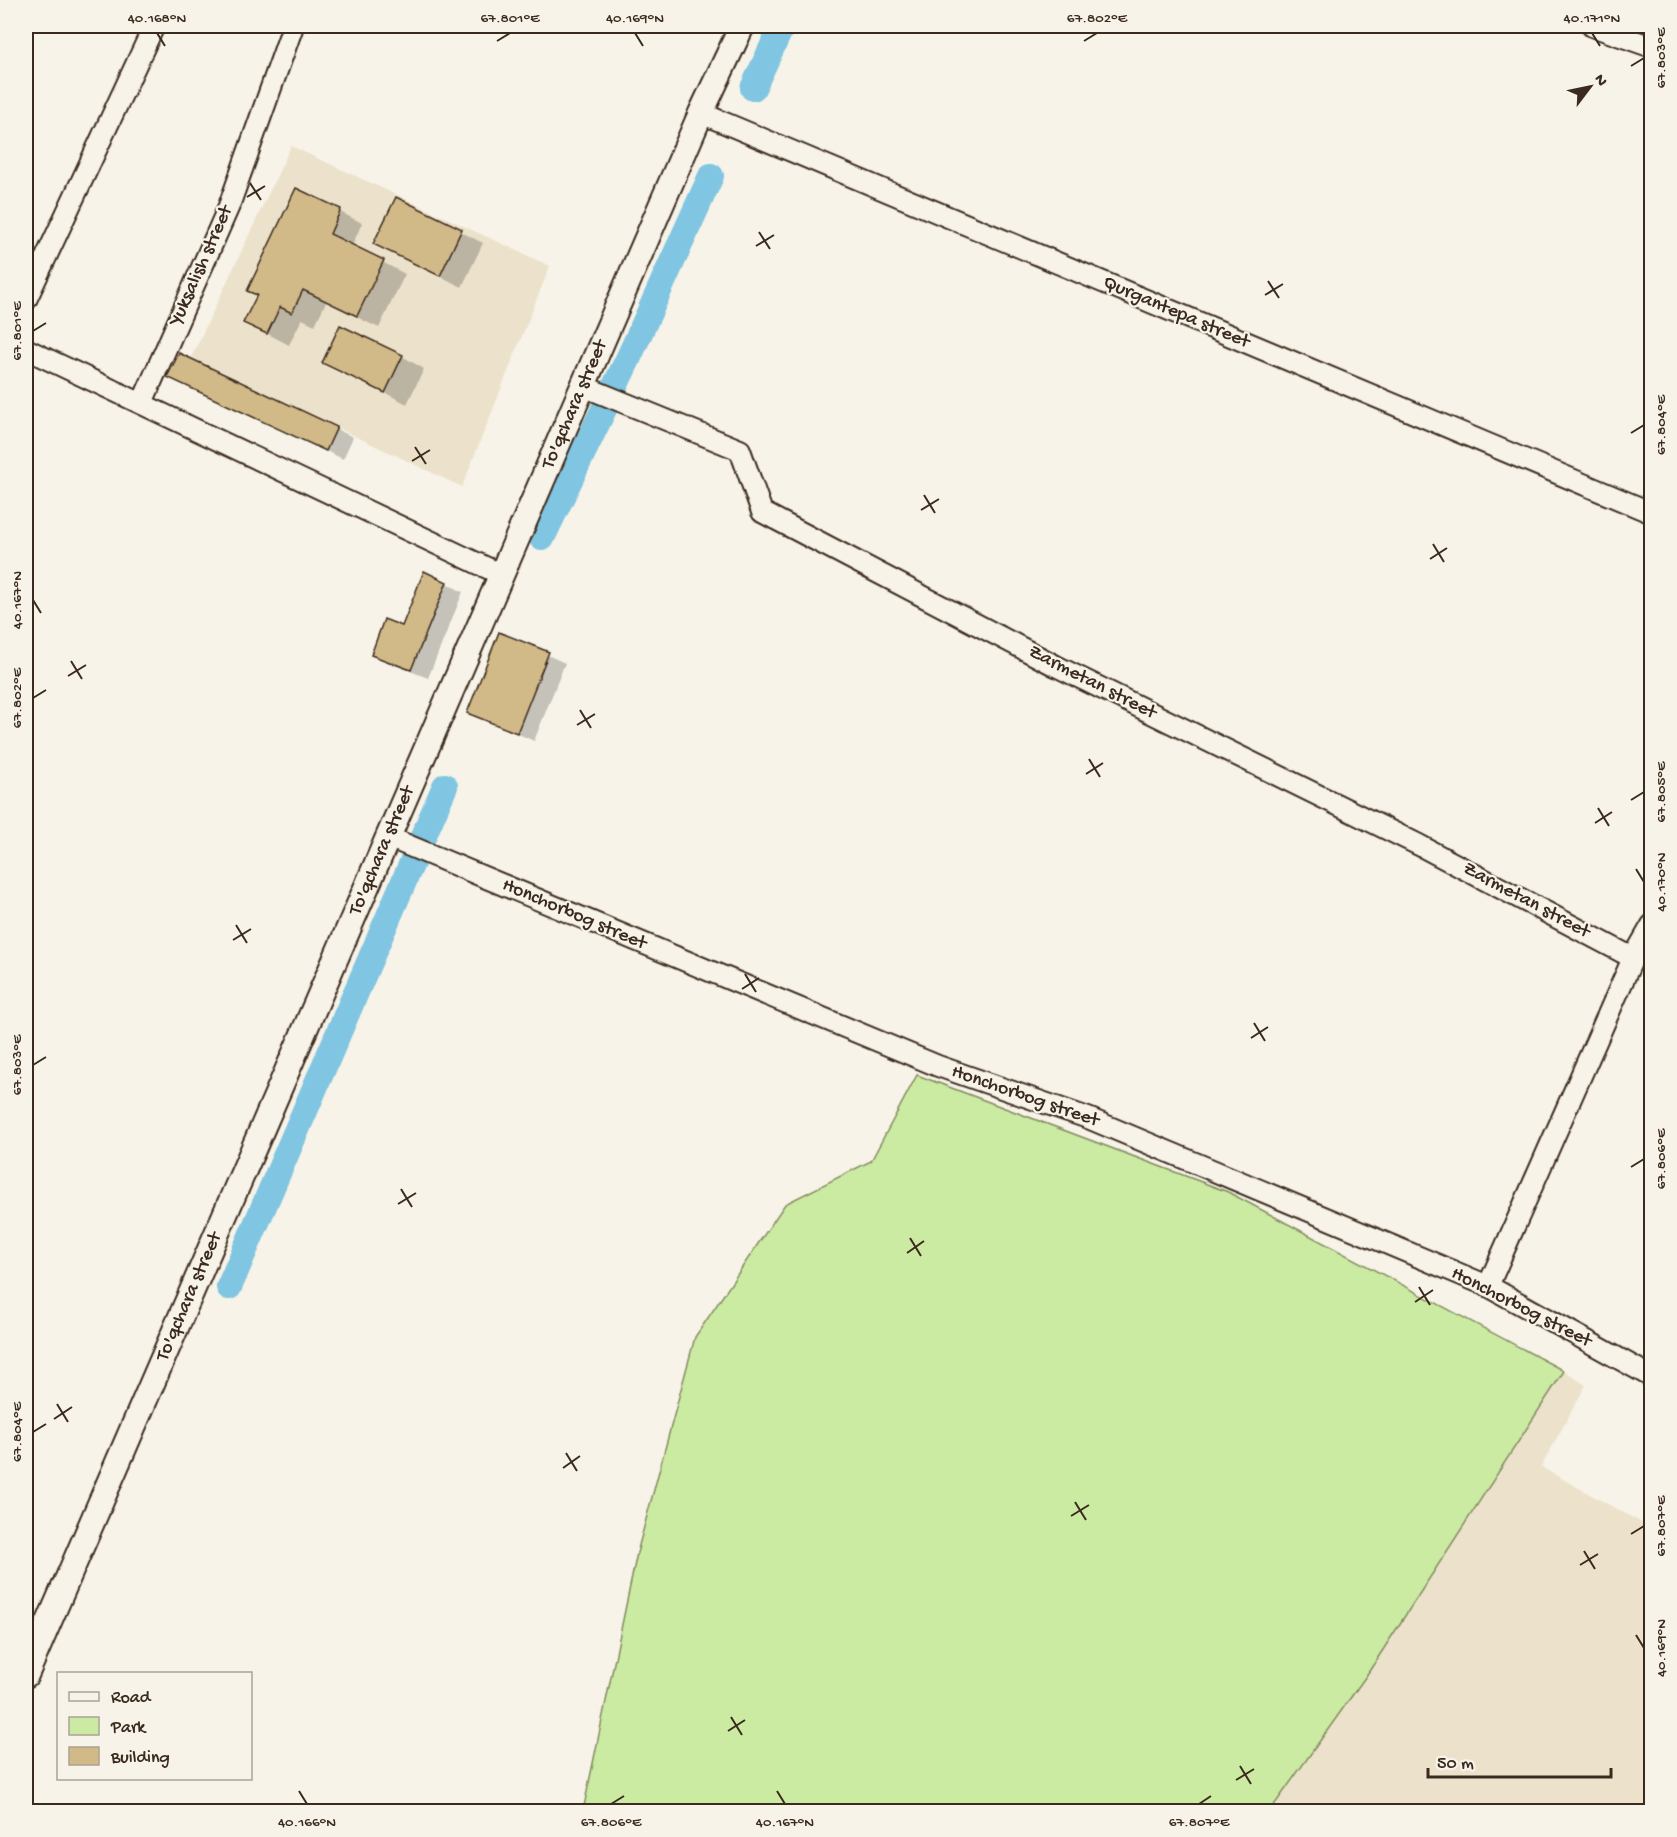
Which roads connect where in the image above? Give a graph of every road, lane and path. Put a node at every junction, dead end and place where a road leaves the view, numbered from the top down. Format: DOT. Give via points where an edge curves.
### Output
graph roads {
  1 [pos="154,26"];
  2 [pos="293,26"];
  3 [pos="742,26"];
  4 [pos="1592,26"];
  5 [pos="1652,47"];
  6 [pos="701,113"];
  7 [pos="26,300"];
  8 [pos="26,349"];
  9 [pos="583,386"];
  10 [pos="142,403"];
  11 [pos="1652,513"];
  12 [pos="502,575"];
  13 [pos="388,837"];
  14 [pos="1652,925"];
  15 [pos="1633,958"];
  16 [pos="1488,1286"];
  17 [pos="1652,1377"];
  18 [pos="26,1675"];
  1 -- 7 [label="street"];
  2 -- 10 [label="street, Yuksalish street" via="229,206"];
  3 -- 6 [label="street, To'qchara street"];
  4 -- 5 [label="street"];
  6 -- 9 [label="street, To'qchara street"];
  6 -- 11 [label="street, Qurgantepa street"];
  8 -- 10 [label="street"];
  9 -- 12 [label="street, To'qchara street"];
  9 -- 15 [label="street, Zarmetan street" via="740,450 762,512 1056,666 1419,845"];
  10 -- 12 [label="street"];
  12 -- 13 [label="street, To'qchara street"];
  13 -- 16 [label="street, Honchorbog street" via="938,1066 1088,1118"];
  13 -- 18 [label="street, To'qchara street"];
  14 -- 15 [label="street"];
  15 -- 16 [label="street"];
  16 -- 17 [label="street, Honchorbog street"];
}
